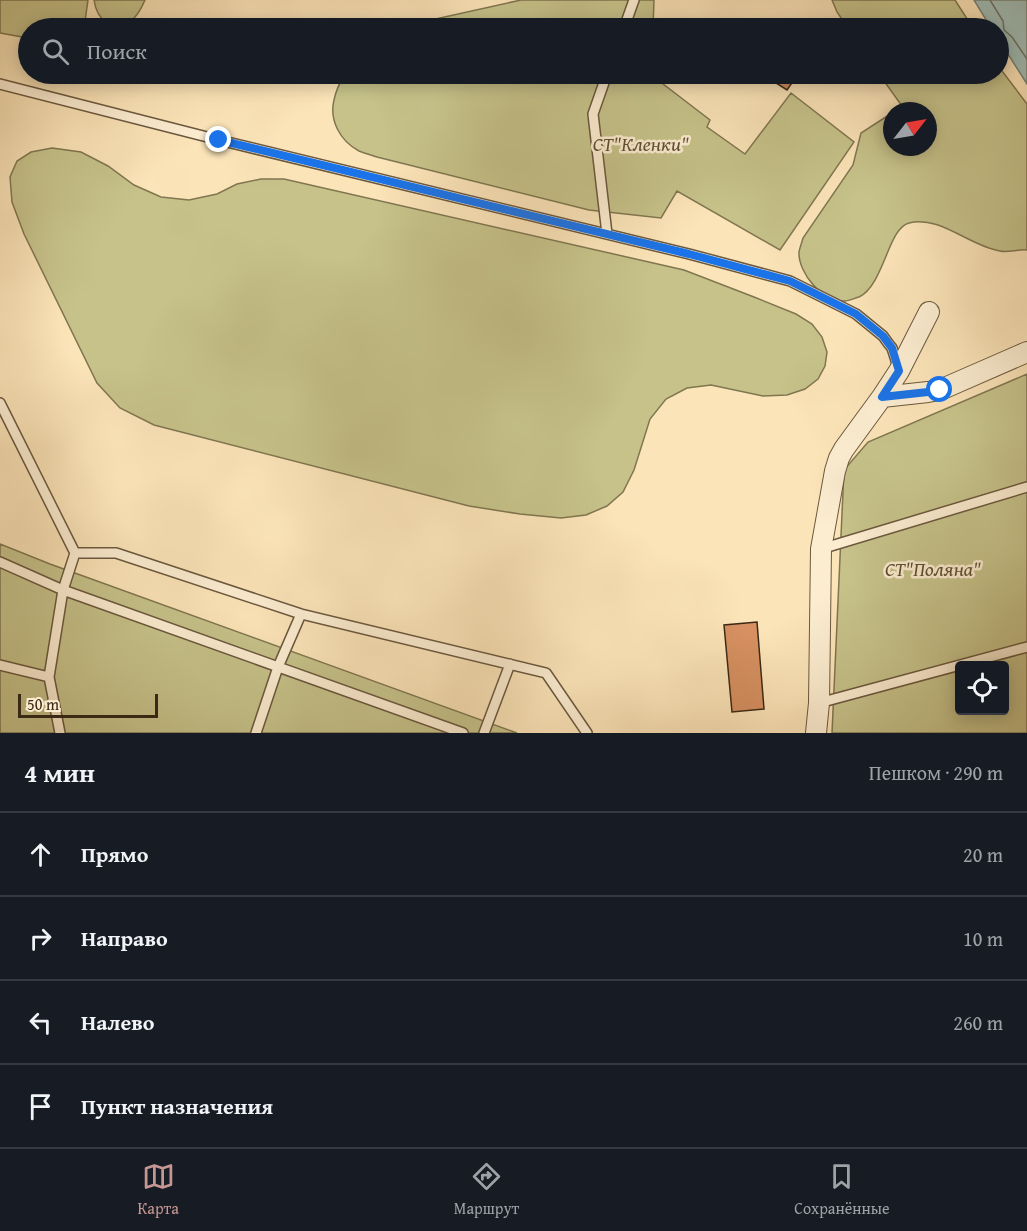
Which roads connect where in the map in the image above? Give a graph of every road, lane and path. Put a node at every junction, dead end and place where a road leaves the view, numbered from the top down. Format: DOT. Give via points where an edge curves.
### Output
graph roads {
  1 [pos="634,0"];
  2 [pos="628,18"];
  3 [pos="0,84"];
  4 [pos="604,84"];
  5 [pos="607,234"];
  6 [pos="929,312"];
  7 [pos="1027,352"];
  8 [pos="899,371"];
  9 [pos="882,397"];
  10 [pos="0,403"];
  11 [pos="1027,487"];
  12 [pos="821,549"];
  13 [pos="75,553"];
  14 [pos="0,562"];
  15 [pos="63,590"];
  16 [pos="301,614"];
  17 [pos="1027,647"];
  18 [pos="510,664"];
  19 [pos="0,665"];
  20 [pos="278,667"];
  21 [pos="49,677"];
  22 [pos="819,703"];
  23 [pos="814,732"];
  24 [pos="60,733"];
  25 [pos="256,733"];
  26 [pos="463,733"];
  27 [pos="484,733"];
  28 [pos="587,733"];
  1 -- 2 [label="lane"];
  3 -- 5 [label="lane"];
  4 -- 5 [label="lane" via="593,114"];
  5 -- 8 [label="lane" via="790,281 865,321 892,348"];
  6 -- 8 [label="street"];
  7 -- 9 [label="street" via="940,390"];
  8 -- 9 [label="street"];
  9 -- 12 [label="street" via="839,458"];
  10 -- 13 [label="lane"];
  11 -- 12 [label="lane"];
  12 -- 22 [label="street"];
  13 -- 15 [label="lane"];
  13 -- 16 [label="lane" via="116,553"];
  14 -- 15 [label="lane"];
  15 -- 20 [label="lane"];
  15 -- 21 [label="lane"];
  16 -- 18 [label="lane"];
  16 -- 20 [label="lane"];
  17 -- 22 [label="lane"];
  18 -- 27 [label="lane"];
  18 -- 28 [label="lane" via="546,673"];
  19 -- 21 [label="lane"];
  20 -- 25 [label="lane"];
  20 -- 26 [label="lane"];
  21 -- 24 [label="lane"];
  22 -- 23 [label="street"];
}
